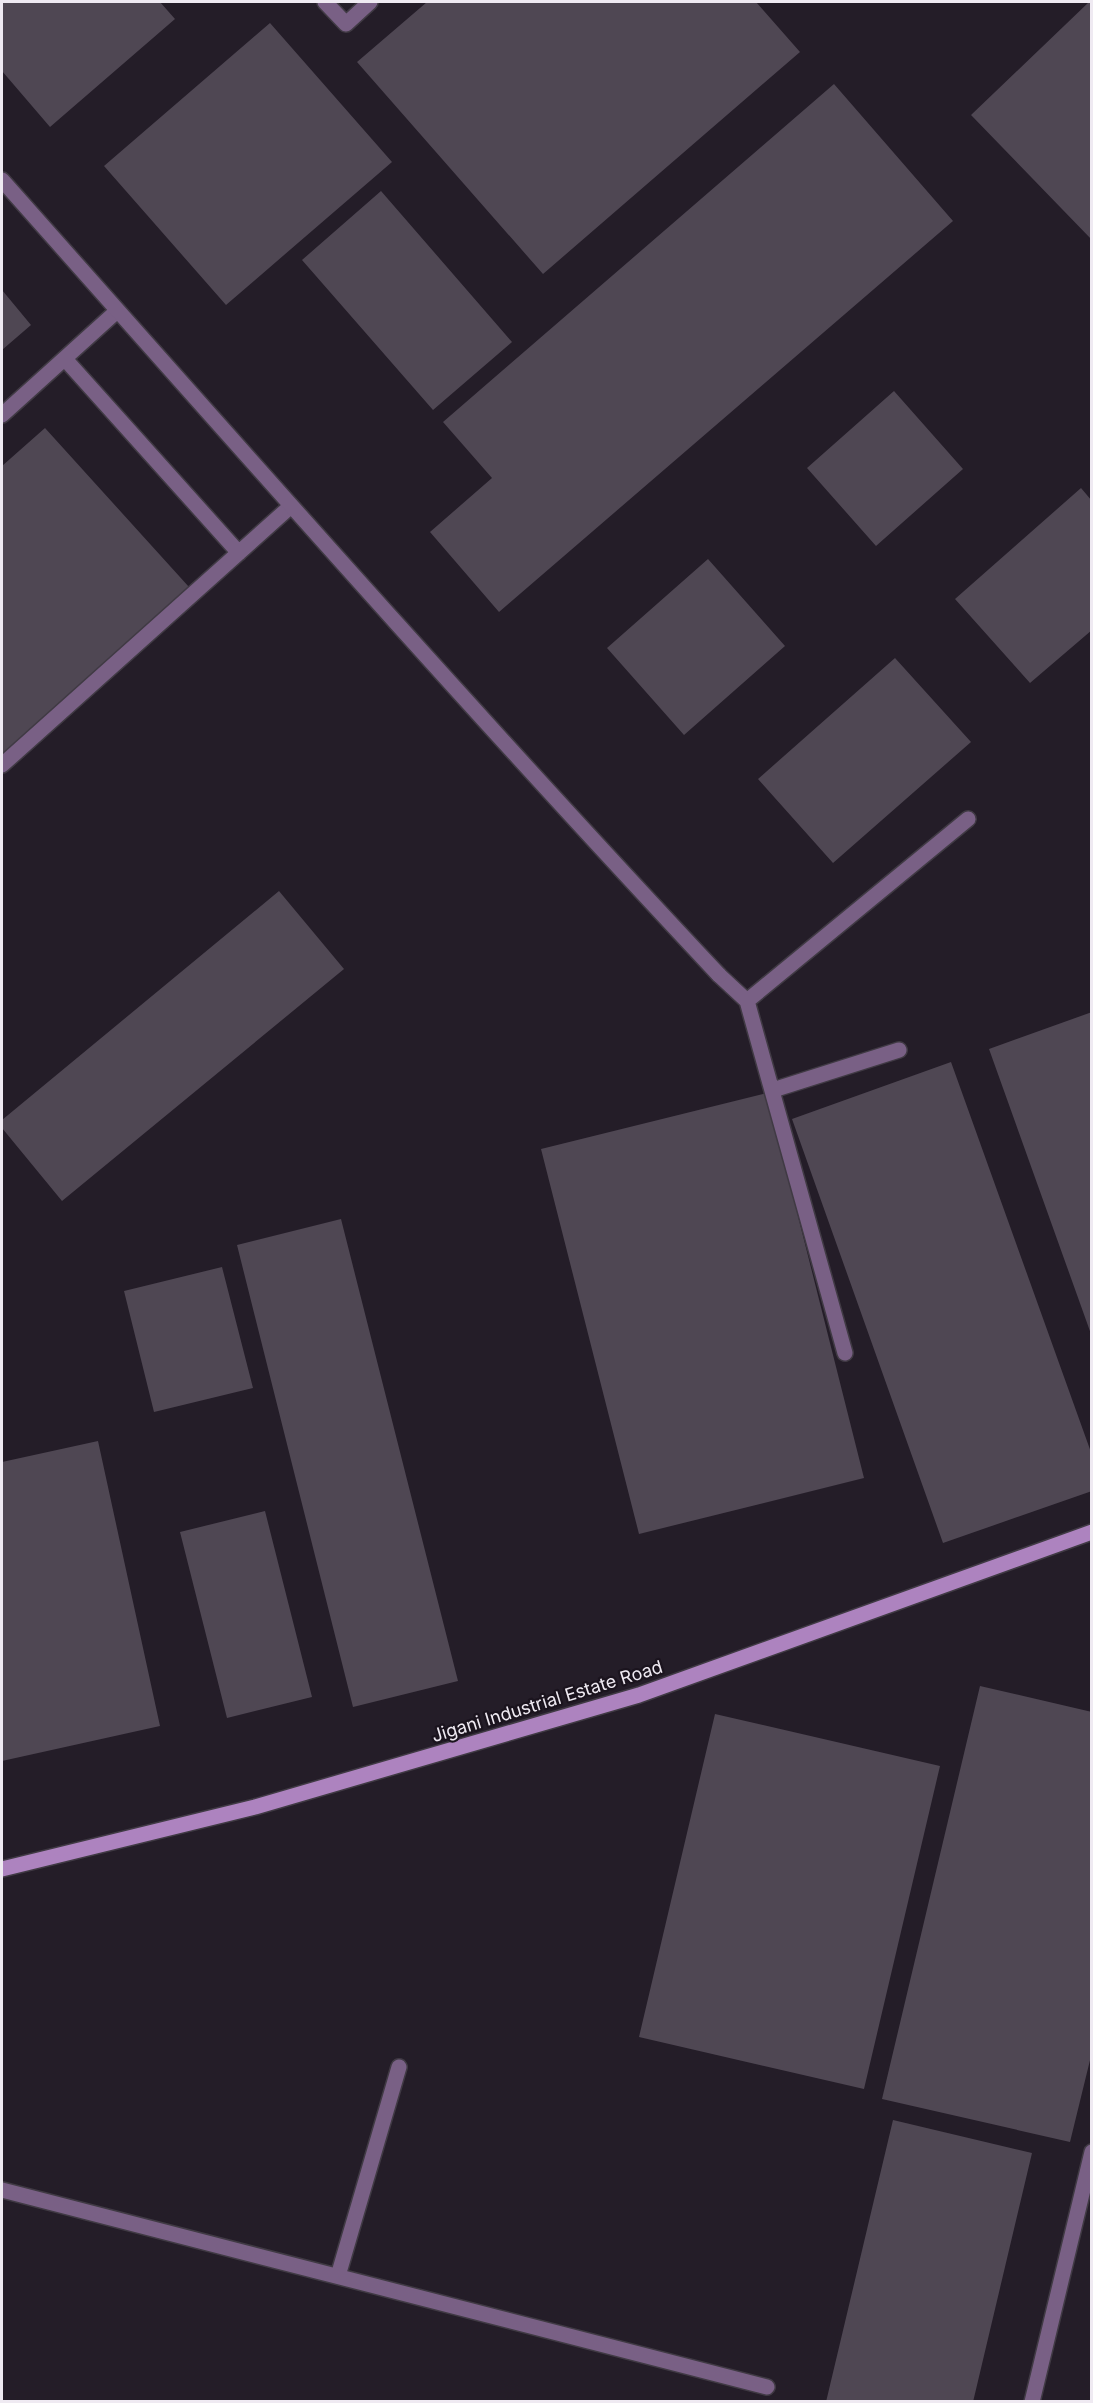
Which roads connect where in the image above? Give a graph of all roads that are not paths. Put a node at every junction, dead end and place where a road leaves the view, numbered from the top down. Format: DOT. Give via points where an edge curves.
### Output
graph roads {
  1 [pos="325,2"];
  2 [pos="370,2"];
  3 [pos="2,180"];
  4 [pos="117,311"];
  5 [pos="65,358"];
  6 [pos="2,415"];
  7 [pos="291,506"];
  8 [pos="238,553"];
  9 [pos="2,765"];
  10 [pos="968,819"];
  11 [pos="747,1001"];
  12 [pos="899,1050"];
  13 [pos="772,1090"];
  14 [pos="845,1353"];
  15 [pos="1092,1532"];
  16 [pos="2,1869"];
  17 [pos="399,2067"];
  18 [pos="1092,2152"];
  19 [pos="2,2190"];
  20 [pos="338,2276"];
  21 [pos="767,2387"];
  22 [pos="1032,2402"];
  1 -- 2 [label="street" via="346,24"];
  3 -- 4 [label="street"];
  4 -- 5 [label="street"];
  4 -- 7 [label="street"];
  5 -- 6 [label="street"];
  5 -- 8 [label="street"];
  7 -- 8 [label="street"];
  7 -- 11 [label="street" via="579,826"];
  8 -- 9 [label="street"];
  10 -- 11 [label="street"];
  11 -- 13 [label="street"];
  12 -- 13 [label="street"];
  13 -- 14 [label="street"];
  15 -- 16 [label="main road, Jigani Industrial Estate Road" via="639,1695 255,1808"];
  17 -- 20 [label="street"];
  18 -- 22 [label="street"];
  19 -- 20 [label="street"];
  20 -- 21 [label="street"];
}
